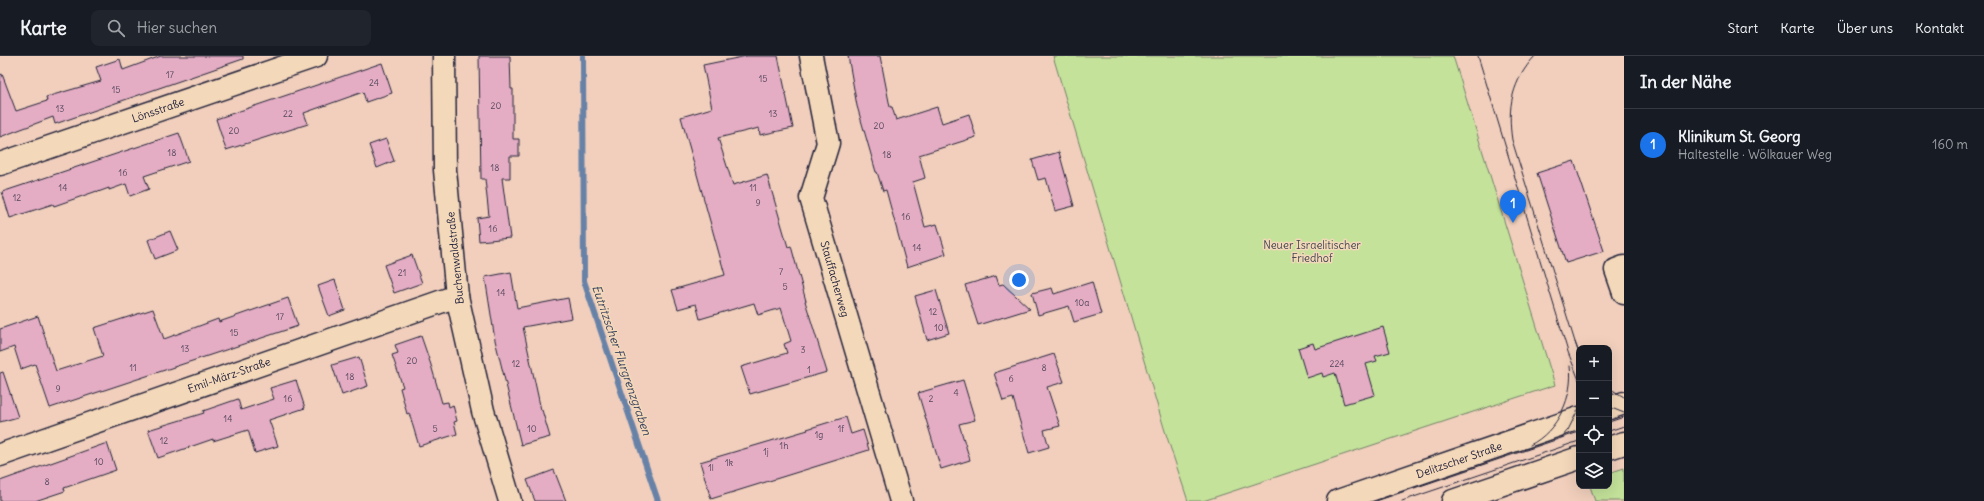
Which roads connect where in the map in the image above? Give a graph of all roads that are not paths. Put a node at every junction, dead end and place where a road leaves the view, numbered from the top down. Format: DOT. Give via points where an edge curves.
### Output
graph roads {
  1 [pos="316,56"];
  2 [pos="444,56"];
  3 [pos="810,56"];
  4 [pos="0,164"];
  5 [pos="1624,267"];
  6 [pos="1624,293"];
  7 [pos="457,296"];
  8 [pos="1624,403"];
  9 [pos="1612,407"];
  10 [pos="1576,419"];
  11 [pos="1624,443"];
  12 [pos="1612,447"];
  13 [pos="0,455"];
  14 [pos="1576,459"];
  15 [pos="510,501"];
  16 [pos="901,501"];
  17 [pos="1338,501"];
  18 [pos="1453,501"];
  1 -- 4 [label="street, Lönsstraße"];
  2 -- 7 [label="street, Buchenwaldstraße" via="445,170"];
  3 -- 16 [label="street, Stauffacherweg" via="828,143 811,198"];
  5 -- 6 [label="street" via="1616,270"];
  7 -- 13 [label="street, Emil-März-Straße"];
  7 -- 15 [label="street, Buchenwaldstraße" via="483,411"];
  8 -- 9 [label="street"];
  10 -- 17 [label="street, Delitzscher Straße"];
  11 -- 12 [label="street"];
  14 -- 18 [label="street"];
}
